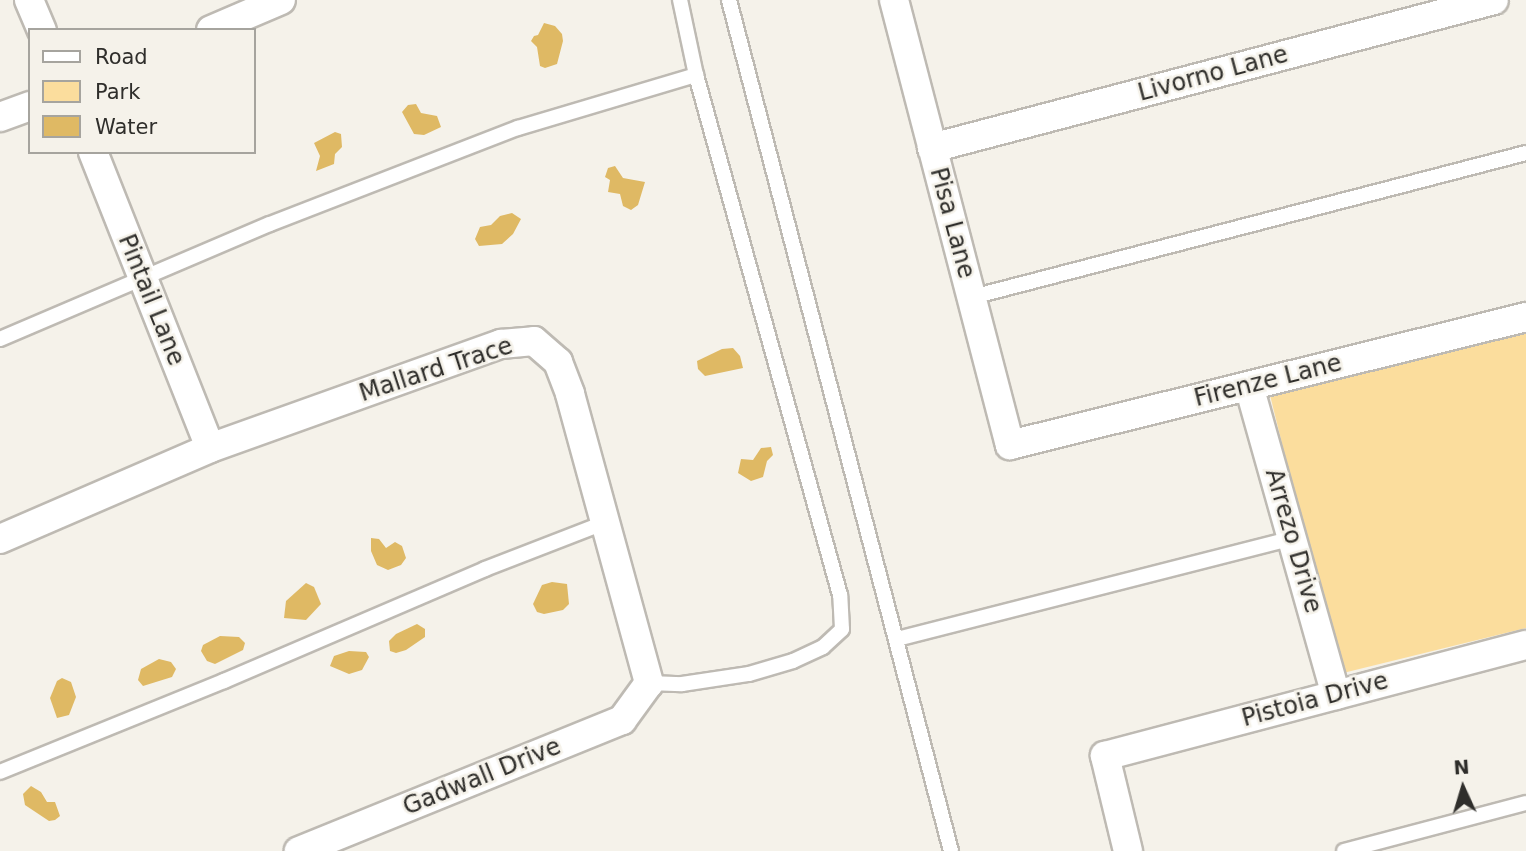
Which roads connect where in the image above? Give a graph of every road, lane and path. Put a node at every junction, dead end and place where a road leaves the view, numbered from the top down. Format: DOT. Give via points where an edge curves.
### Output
graph roads {
  1 [pos="29,0"];
  2 [pos="680,0"];
  3 [pos="729,0"];
  4 [pos="894,0"];
  5 [pos="1493,0"];
  6 [pos="271,2"];
  7 [pos="41,28"];
  8 [pos="215,28"];
  9 [pos="696,75"];
  10 [pos="28,107"];
  11 [pos="0,117"];
  12 [pos="932,148"];
  13 [pos="1526,153"];
  14 [pos="94,154"];
  15 [pos="143,280"];
  16 [pos="972,297"];
  17 [pos="1526,317"];
  18 [pos="0,339"];
  19 [pos="1249,386"];
  20 [pos="1010,445"];
  21 [pos="210,448"];
  22 [pos="606,522"];
  23 [pos="1292,538"];
  24 [pos="0,539"];
  25 [pos="897,639"];
  26 [pos="1526,645"];
  27 [pos="649,684"];
  28 [pos="1336,695"];
  29 [pos="0,772"];
  30 [pos="1526,803"];
  31 [pos="299,851"];
  32 [pos="951,851"];
  33 [pos="1128,851"];
  34 [pos="1344,851"];
  1 -- 7 [label="street"];
  2 -- 9 [label="lane"];
  3 -- 25 [label="lane"];
  4 -- 12 [label="street, Pisa Lane"];
  5 -- 12 [label="street, Livorno Lane"];
  6 -- 8 [label="street"];
  9 -- 15 [label="lane" via="518,128 270,224"];
  9 -- 27 [label="lane" via="840,594 842,628 823,647 749,674"];
  10 -- 11 [label="street"];
  12 -- 16 [label="street, Pisa Lane"];
  13 -- 16 [label="lane"];
  14 -- 15 [label="street, Pintail Lane"];
  15 -- 18 [label="lane"];
  15 -- 21 [label="street, Pintail Lane"];
  16 -- 20 [label="street, Pisa Lane"];
  17 -- 19 [label="street, Firenze Lane"];
  19 -- 20 [label="street, Firenze Lane"];
  19 -- 23 [label="street, Arrezo Drive"];
  21 -- 22 [label="street, Mallard Trace" via="501,344 534,341 558,362"];
  21 -- 24 [label="street, Mallard Trace"];
  22 -- 27 [label="street, Mallard Trace"];
  22 -- 29 [label="lane"];
  23 -- 25 [label="lane"];
  23 -- 28 [label="street, Arrezo Drive"];
  25 -- 32 [label="lane"];
  26 -- 28 [label="street, Pistoia Drive"];
  27 -- 31 [label="street, Gadwall Drive" via="622,720"];
  28 -- 33 [label="street, Pistoia Drive" via="1105,756"];
  30 -- 34 [label="lane"];
}
